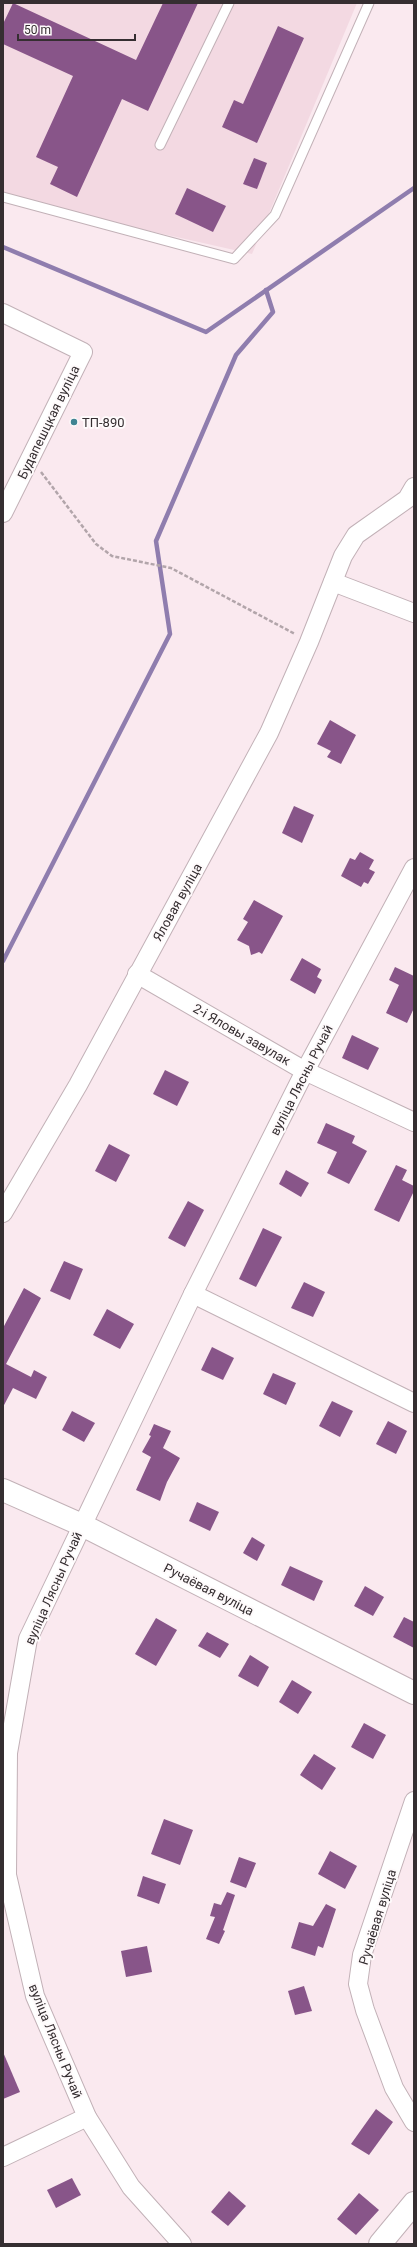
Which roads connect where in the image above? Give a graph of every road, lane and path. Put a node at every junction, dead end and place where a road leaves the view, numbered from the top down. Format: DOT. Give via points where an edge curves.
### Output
graph roads {
  1 [pos="229,3"];
  2 [pos="369,3"];
  3 [pos="160,145"];
  4 [pos="3,197"];
  5 [pos="3,313"];
  6 [pos="30,458"];
  7 [pos="414,487"];
  8 [pos="3,513"];
  9 [pos="333,582"];
  10 [pos="414,613"];
  11 [pos="309,642"];
  12 [pos="414,868"];
  13 [pos="137,974"];
  14 [pos="305,1071"];
  15 [pos="414,1122"];
  16 [pos="3,1214"];
  17 [pos="194,1294"];
  18 [pos="414,1403"];
  19 [pos="3,1490"];
  20 [pos="82,1525"];
  21 [pos="414,1693"];
  22 [pos="414,1801"];
  23 [pos="87,2117"];
  24 [pos="414,2122"];
  25 [pos="3,2157"];
  26 [pos="414,2203"];
  27 [pos="182,2244"];
  28 [pos="380,2244"];
  1 -- 3 [label="lane"];
  2 -- 4 [label="lane" via="275,215 234,259"];
  5 -- 6 [label="street, Будапешцкая вуліца" via="83,352"];
  6 -- 8 [label="street, Будапешцкая вуліца"];
  6 -- 11 [label="path" via="96,544 112,556 171,568"];
  7 -- 9 [label="street, Яловая вуліца" via="407,499 356,535 343,556"];
  9 -- 10 [label="street"];
  9 -- 11 [label="street, Яловая вуліца"];
  11 -- 13 [label="street, Яловая вуліца" via="269,733"];
  12 -- 14 [label="street, вуліца Лясны Ручай"];
  13 -- 14 [label="street, 2-і Яловы завулак"];
  13 -- 16 [label="street, Яловая вуліца" via="78,1085"];
  14 -- 15 [label="street, 2-і Яловы завулак"];
  14 -- 17 [label="street, вуліца Лясны Ручай"];
  17 -- 18 [label="street"];
  17 -- 20 [label="street, вуліца Лясны Ручай"];
  19 -- 20 [label="street, Ручаёвая вуліца"];
  20 -- 21 [label="street, Ручаёвая вуліца"];
  20 -- 23 [label="street, вуліца Лясны Ручай" via="28,1639 8,1753 7,1875 35,1996"];
  22 -- 24 [label="street, Ручаёвая вуліца" via="362,1955 358,1984 394,2088"];
  23 -- 25 [label="street"];
  23 -- 27 [label="street, вуліца Лясны Ручай" via="131,2186"];
  26 -- 28 [label="street"];
}
